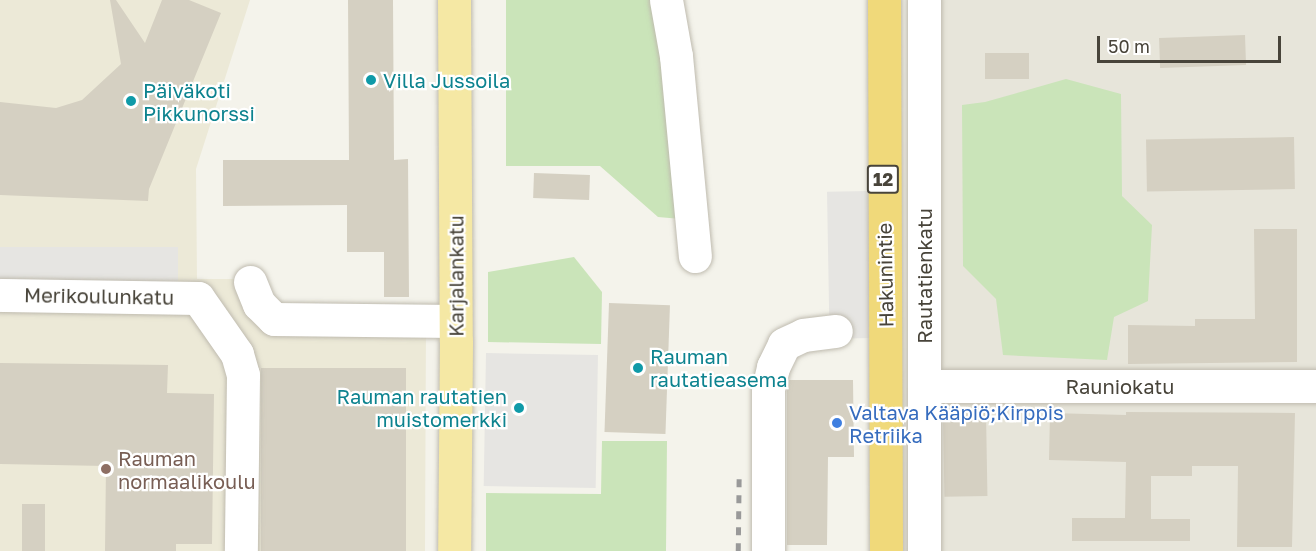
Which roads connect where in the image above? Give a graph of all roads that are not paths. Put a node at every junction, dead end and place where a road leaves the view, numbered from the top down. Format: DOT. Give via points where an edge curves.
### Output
graph roads {
  1 [pos="454,0"];
  2 [pos="666,0"];
  3 [pos="884,0"];
  4 [pos="924,0"];
  5 [pos="695,256"];
  6 [pos="250,282"];
  7 [pos="0,295"];
  8 [pos="455,321"];
  9 [pos="836,331"];
  10 [pos="924,386"];
  11 [pos="1316,386"];
  12 [pos="241,551"];
  13 [pos="454,551"];
  14 [pos="768,551"];
  15 [pos="886,551"];
  16 [pos="924,551"];
  1 -- 8 [label="main road, Karjalankatu"];
  2 -- 5 [label="street" via="676,56"];
  3 -- 15 [label="highway, Hakunintie / 12"];
  4 -- 10 [label="street, Rautatienkatu"];
  6 -- 8 [label="street" via="259,304 274,319"];
  7 -- 12 [label="street, Merikoulunkatu" via="198,298 237,354 243,375"];
  8 -- 13 [label="main road, Karjalankatu"];
  9 -- 14 [label="street" via="803,335 784,344 773,367 768,389"];
  10 -- 11 [label="street, Rauniokatu"];
  10 -- 16 [label="street, Rautatienkatu"];
}
